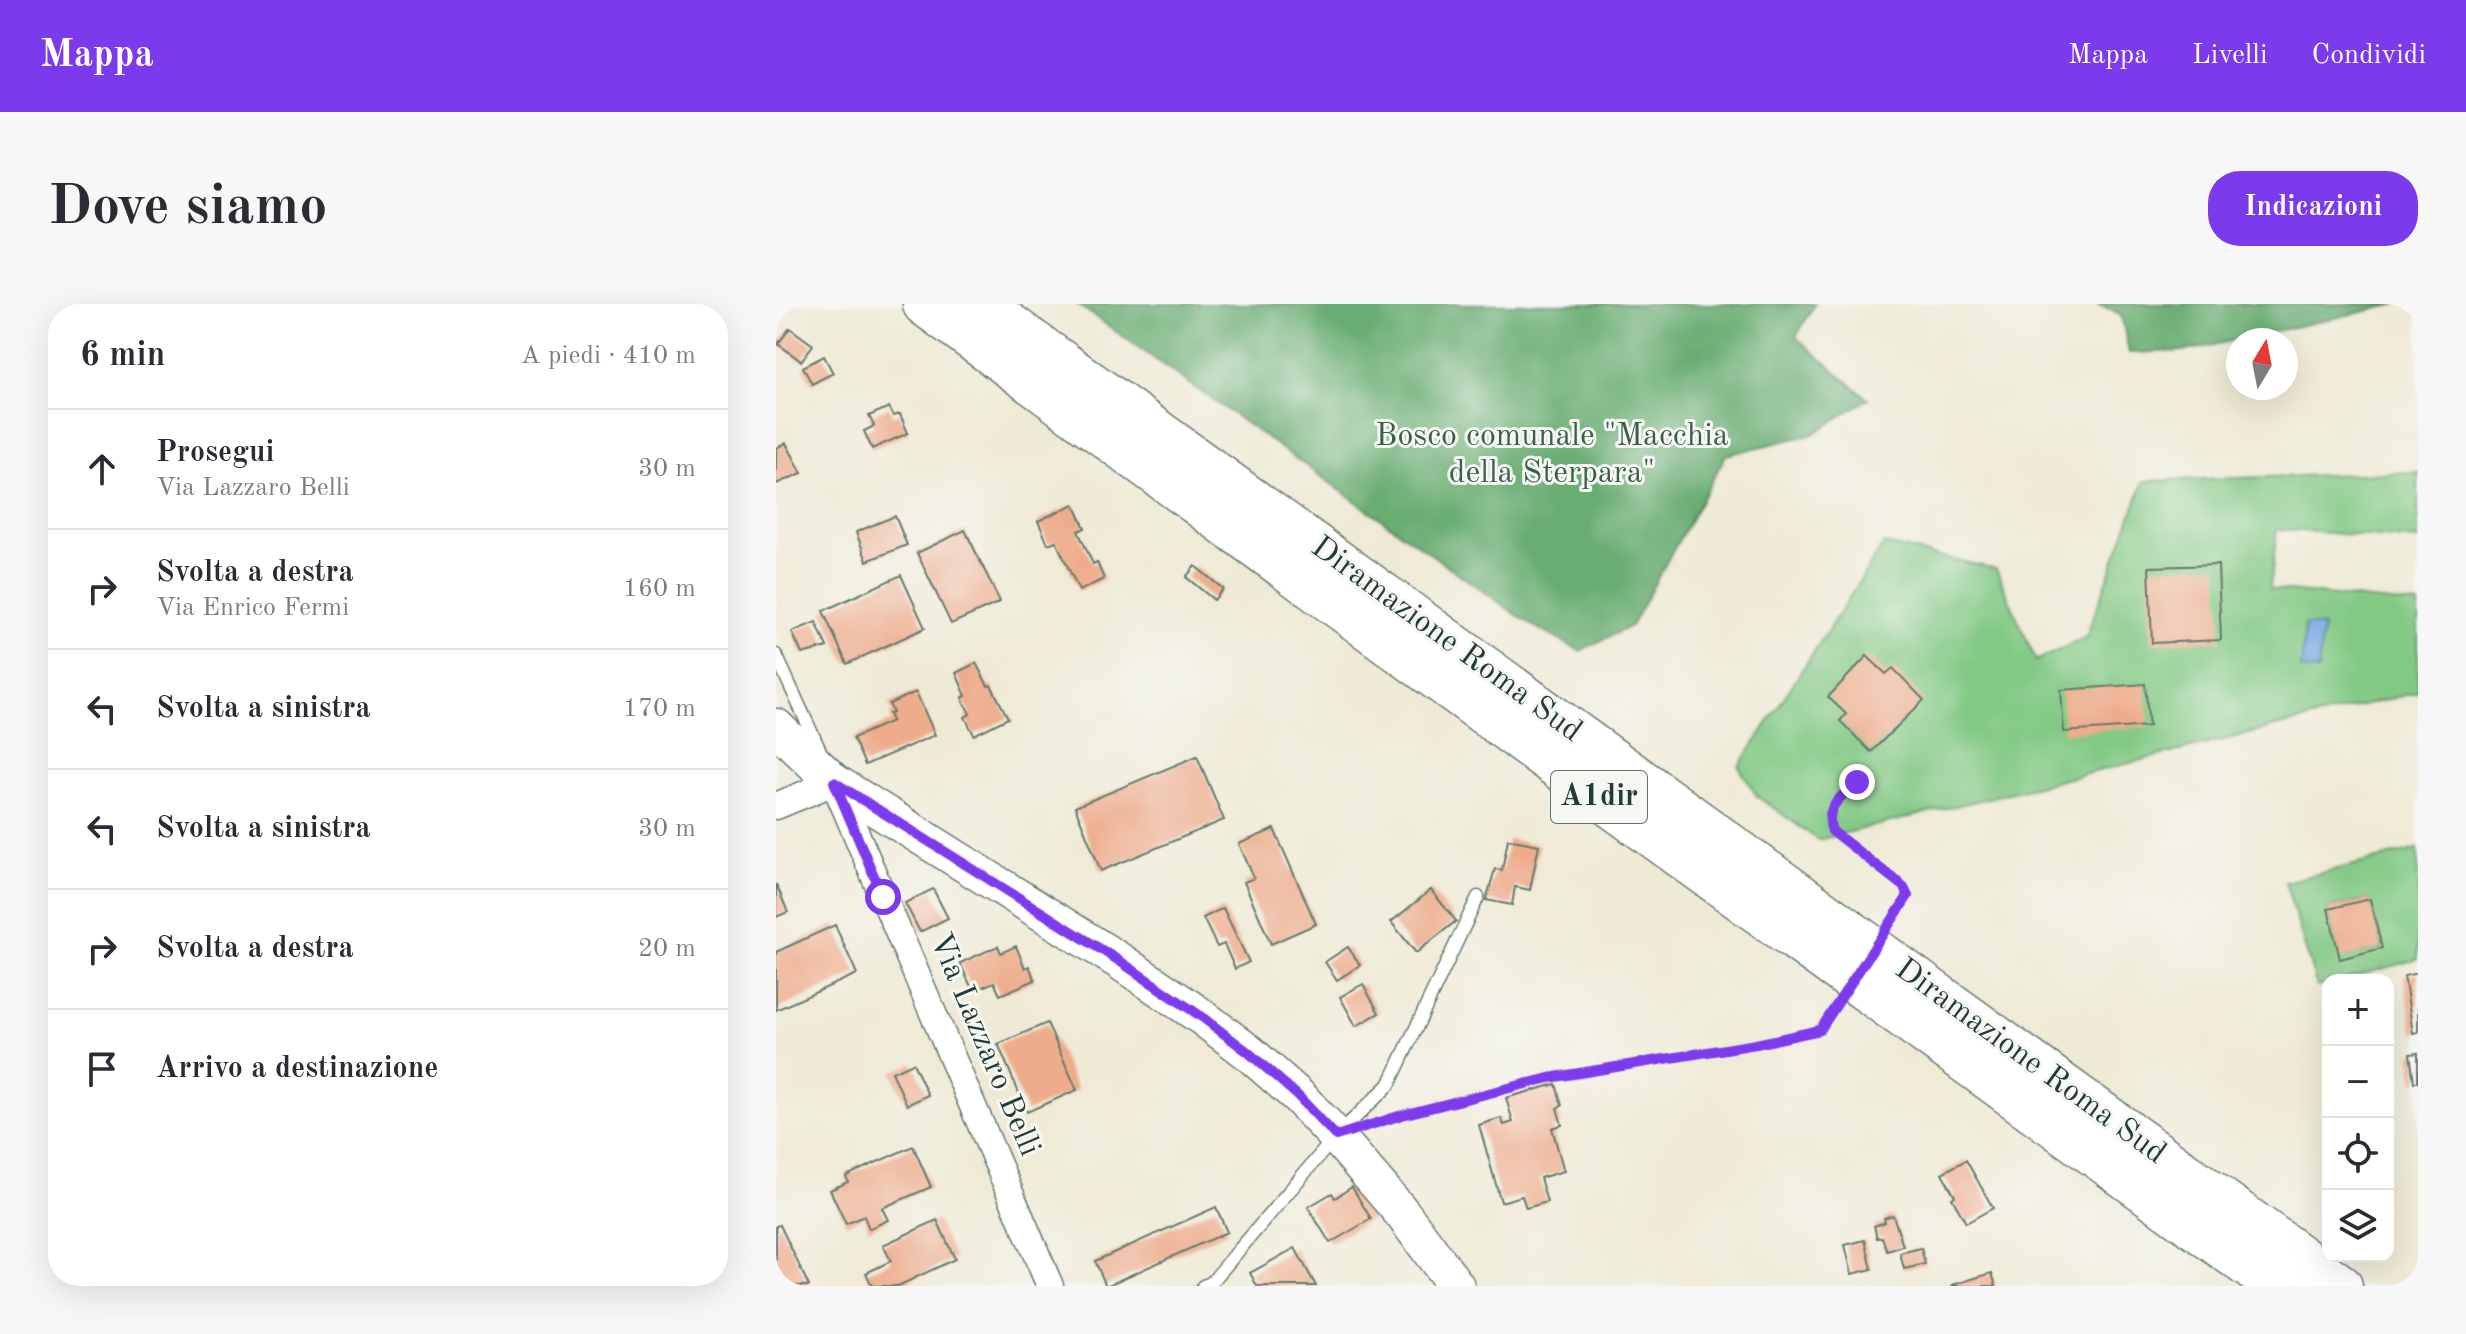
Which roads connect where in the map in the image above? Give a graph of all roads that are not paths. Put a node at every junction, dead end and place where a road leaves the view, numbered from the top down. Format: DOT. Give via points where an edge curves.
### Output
graph roads {
  1 [pos="925,304"];
  2 [pos="980,304"];
  3 [pos="776,655"];
  4 [pos="776,727"];
  5 [pos="834,782"];
  6 [pos="776,806"];
  7 [pos="1478,897"];
  8 [pos="1336,1136"];
  9 [pos="1209,1285"];
  10 [pos="1050,1286"];
  11 [pos="1456,1286"];
  12 [pos="2277,1286"];
  13 [pos="2340,1286"];
  1 -- 12 [label="highway, Diramazione Roma Sud / A1dir"];
  2 -- 13 [label="highway, Diramazione Roma Sud / A1dir"];
  3 -- 5 [label="lane, Via Lazzaro Belli"];
  4 -- 5 [label="street"];
  5 -- 6 [label="street"];
  5 -- 8 [label="street" via="1202,1017 1281,1081"];
  5 -- 10 [label="street, Via Lazzaro Belli"];
  7 -- 8 [label="lane" via="1389,1085"];
  8 -- 9 [label="lane"];
  8 -- 11 [label="street"];
}
